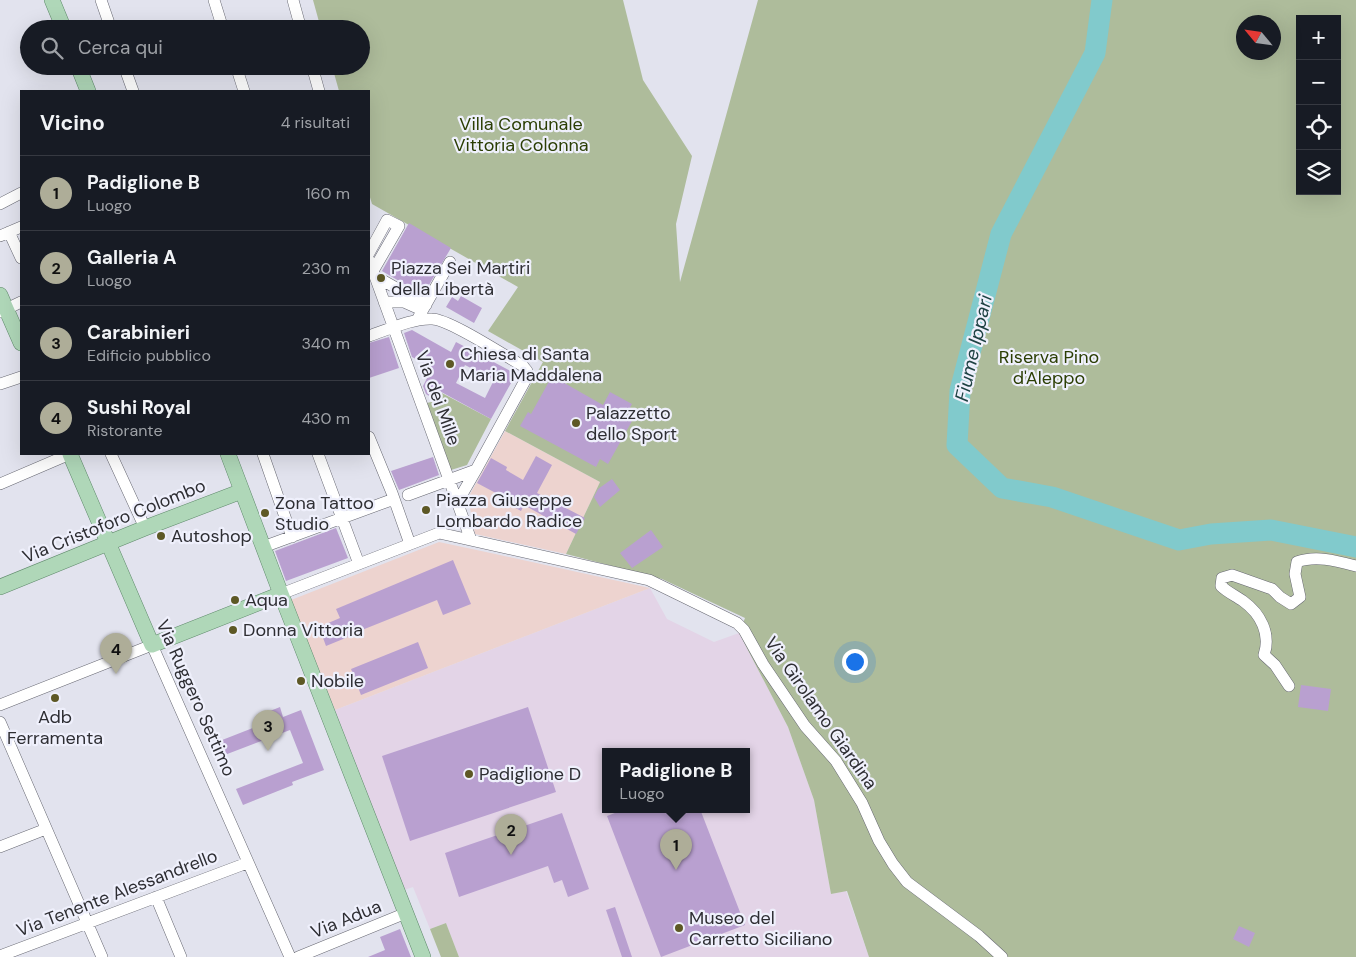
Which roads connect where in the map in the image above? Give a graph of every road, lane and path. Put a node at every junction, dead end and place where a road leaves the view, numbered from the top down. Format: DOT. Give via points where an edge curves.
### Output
graph roads {
  1 [pos="52,0"];
  2 [pos="101,0"];
  3 [pos="214,0"];
  4 [pos="293,0"];
  5 [pos="60,20"];
  6 [pos="108,20"];
  7 [pos="220,20"];
  8 [pos="299,20"];
  9 [pos="82,75"];
  10 [pos="127,75"];
  11 [pos="239,75"];
  12 [pos="315,75"];
  13 [pos="88,90"];
  14 [pos="133,90"];
  15 [pos="244,90"];
  16 [pos="319,90"];
  17 [pos="20,194"];
  18 [pos="0,204"];
  19 [pos="20,227"];
  20 [pos="5,234"];
  21 [pos="370,251"];
  22 [pos="20,256"];
  23 [pos="450,262"];
  24 [pos="370,263"];
  25 [pos="374,274"];
  26 [pos="20,302"];
  27 [pos="384,302"];
  28 [pos="2,305"];
  29 [pos="422,312"];
  30 [pos="395,331"];
  31 [pos="370,336"];
  32 [pos="20,341"];
  33 [pos="20,377"];
  34 [pos="0,384"];
  35 [pos="370,439"];
  36 [pos="68,455"];
  37 [pos="70,455"];
  38 [pos="111,455"];
  39 [pos="228,455"];
  40 [pos="263,455"];
  41 [pos="318,455"];
  42 [pos="476,470"];
  43 [pos="450,477"];
  44 [pos="0,484"];
  45 [pos="242,491"];
  46 [pos="408,495"];
  47 [pos="393,496"];
  48 [pos="457,503"];
  49 [pos="342,518"];
  50 [pos="145,528"];
  51 [pos="292,537"];
  52 [pos="473,540"];
  53 [pos="109,543"];
  54 [pos="410,544"];
  55 [pos="264,547"];
  56 [pos="359,564"];
  57 [pos="1356,566"];
  58 [pos="0,587"];
  59 [pos="281,594"];
  60 [pos="152,645"];
  61 [pos="1289,686"];
  62 [pos="0,705"];
  63 [pos="0,722"];
  64 [pos="46,830"];
  65 [pos="0,847"];
  66 [pos="247,863"];
  67 [pos="156,897"];
  68 [pos="406,913"];
  69 [pos="86,923"];
  70 [pos="0,956"];
  71 [pos="102,957"];
  72 [pos="181,957"];
  73 [pos="290,957"];
  74 [pos="298,957"];
  75 [pos="423,957"];
  76 [pos="1002,957"];
  1 -- 5 [label="main road"];
  2 -- 6 [label="street"];
  3 -- 7 [label="street"];
  4 -- 8 [label="street"];
  9 -- 13 [label="main road"];
  10 -- 14 [label="street"];
  11 -- 15 [label="street"];
  12 -- 16 [label="street"];
  17 -- 18 [label="street"];
  19 -- 20 [label="street"];
  20 -- 22 [label="street"];
  21 -- 25 [label="street" via="388,220 399,226"];
  23 -- 29 [label="street"];
  24 -- 25 [label="street, Via dei Mille"];
  25 -- 27 [label="street, Via dei Mille"];
  25 -- 29 [label="street"];
  26 -- 28 [label="street"];
  27 -- 29 [label="street" via="404,302"];
  27 -- 30 [label="street, Via dei Mille"];
  28 -- 32 [label="main road"];
  29 -- 30 [label="street"];
  29 -- 42 [label="street" via="524,366 527,371 527,377"];
  30 -- 31 [label="street"];
  30 -- 43 [label="street, Via dei Mille"];
  33 -- 34 [label="street"];
  35 -- 47 [label="street"];
  36 -- 44 [label="street"];
  37 -- 53 [label="main road, Via Ruggero Settimo"];
  38 -- 50 [label="street"];
  39 -- 45 [label="main road"];
  40 -- 51 [label="street"];
  41 -- 49 [label="street"];
  42 -- 43 [label="street"];
  42 -- 48 [label="street"];
  43 -- 46 [label="street"];
  43 -- 48 [label="street, Via dei Mille"];
  45 -- 50 [label="main road, Via Cristoforo Colombo"];
  45 -- 55 [label="main road"];
  47 -- 49 [label="street"];
  47 -- 54 [label="street"];
  48 -- 52 [label="street, Via dei Mille"];
  49 -- 51 [label="street"];
  49 -- 56 [label="street"];
  50 -- 53 [label="main road, Via Cristoforo Colombo"];
  51 -- 55 [label="street"];
  52 -- 54 [label="street, Via Girolamo Giardina" via="438,533"];
  52 -- 76 [label="street, Via Girolamo Giardina" via="649,580 737,623 804,726 836,761 862,803 879,841 907,882"];
  53 -- 58 [label="main road, Via Cristoforo Colombo"];
  53 -- 60 [label="main road, Via Ruggero Settimo"];
  54 -- 56 [label="street, Via Girolamo Giardina"];
  55 -- 59 [label="main road"];
  56 -- 59 [label="street, Via Girolamo Giardina"];
  57 -- 61 [label="street" via="1307,559 1297,562 1295,574 1300,596 1291,604 1272,588 1232,575 1222,578 1221,586 1256,614 1267,633 1264,655"];
  59 -- 60 [label="main road"];
  59 -- 68 [label="main road"];
  60 -- 62 [label="street"];
  60 -- 66 [label="street, Via Ruggero Settimo"];
  63 -- 64 [label="street"];
  64 -- 65 [label="street"];
  64 -- 69 [label="street"];
  66 -- 67 [label="street, Via Tenente Alessandrello"];
  66 -- 73 [label="street, Via Ruggero Settimo"];
  67 -- 69 [label="street, Via Tenente Alessandrello"];
  67 -- 72 [label="street"];
  68 -- 74 [label="street, Via Adua"];
  68 -- 75 [label="main road"];
  69 -- 70 [label="street, Via Tenente Alessandrello"];
  69 -- 71 [label="street"];
}
